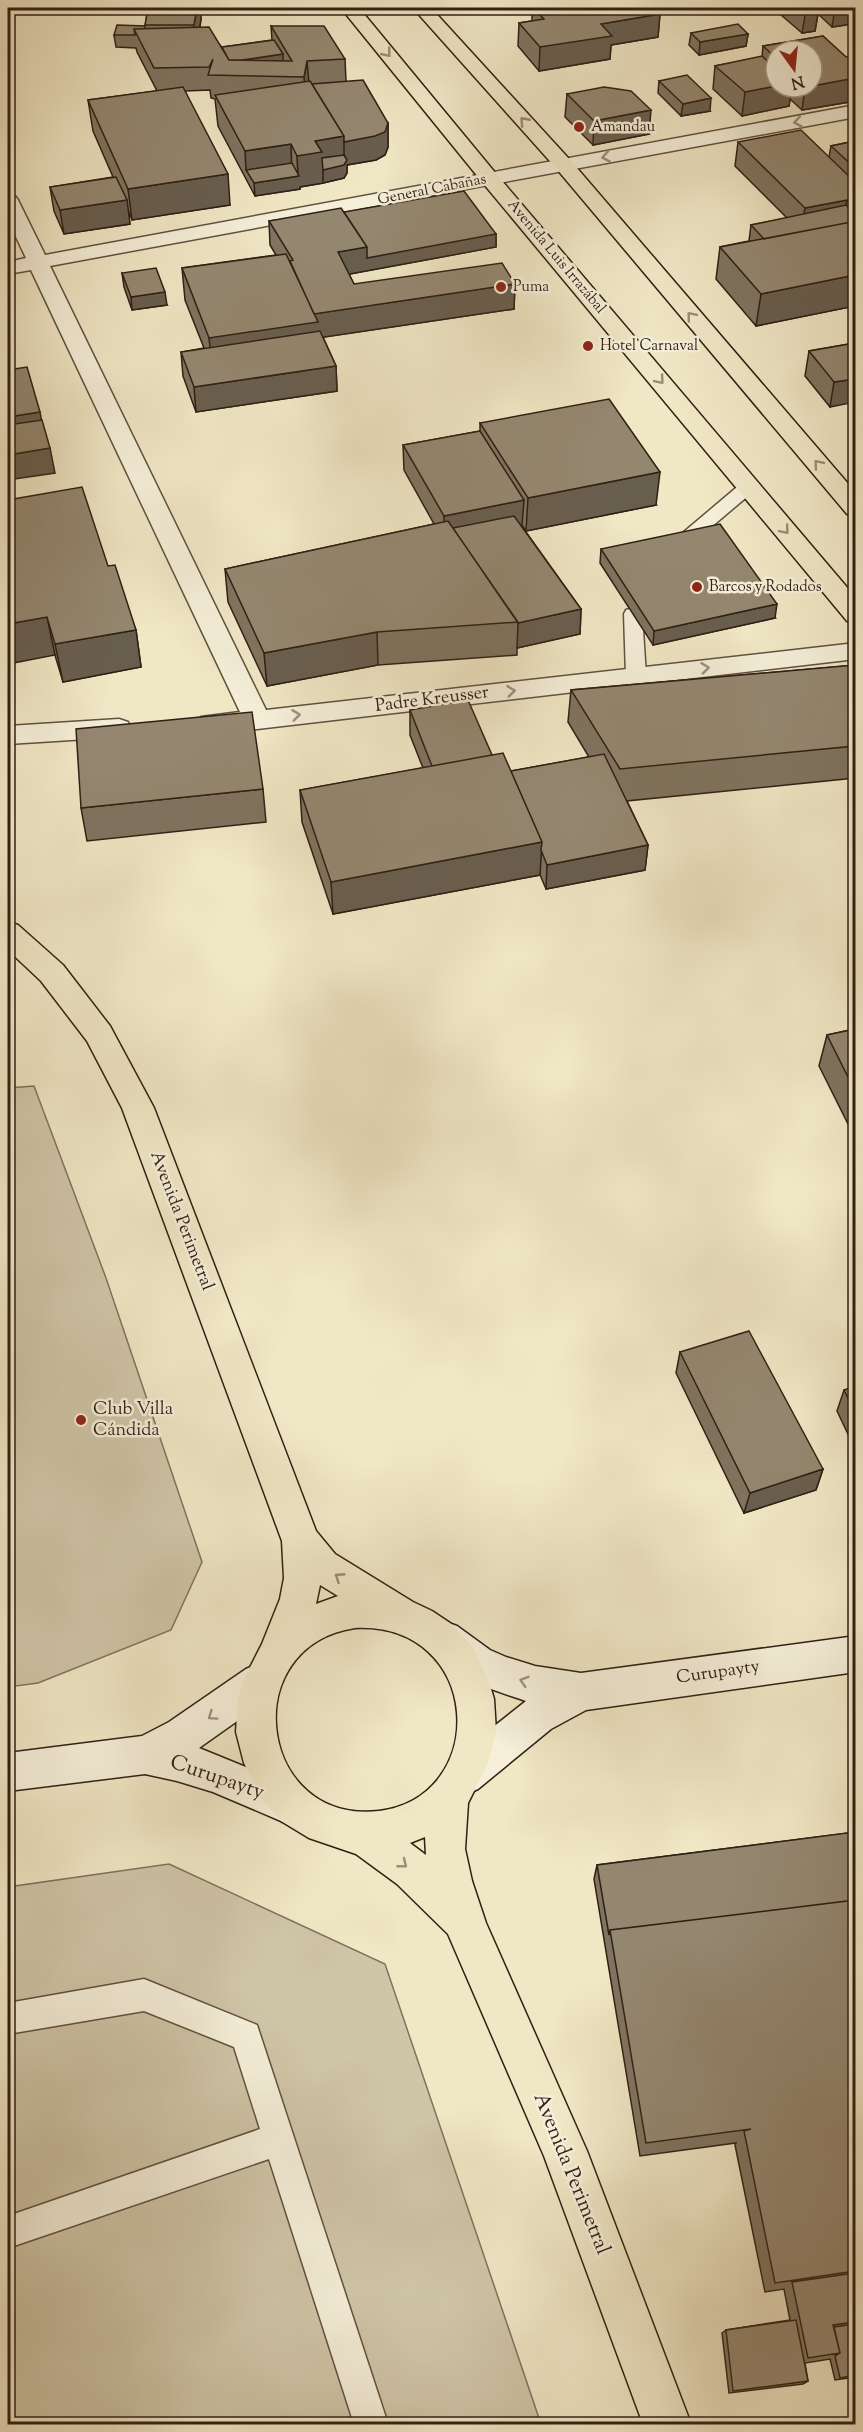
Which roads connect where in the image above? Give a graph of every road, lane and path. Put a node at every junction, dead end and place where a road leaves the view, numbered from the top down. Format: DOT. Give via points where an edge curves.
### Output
graph roads {
  1 [pos="350,8"];
  2 [pos="422,8"];
  3 [pos="855,111"];
  4 [pos="563,164"];
  5 [pos="490,179"];
  6 [pos="8,201"];
  7 [pos="39,263"];
  8 [pos="8,268"];
  9 [pos="749,486"];
  10 [pos="855,509"];
  11 [pos="678,546"];
  12 [pos="633,614"];
  13 [pos="855,615"];
  14 [pos="855,651"];
  15 [pos="636,676"];
  16 [pos="257,720"];
  17 [pos="186,724"];
  18 [pos="138,727"];
  19 [pos="8,735"];
  20 [pos="8,933"];
  21 [pos="301,1541"];
  22 [pos="407,1618"];
  23 [pos="440,1637"];
  24 [pos="855,1654"];
  25 [pos="268,1668"];
  26 [pos="581,1692"];
  27 [pos="145,1755"];
  28 [pos="8,1772"];
  29 [pos="457,1784"];
  30 [pos="288,1804"];
  31 [pos="356,1830"];
  32 [pos="466,1927"];
  33 [pos="8,2019"];
  34 [pos="279,2139"];
  35 [pos="8,2232"];
  36 [pos="371,2424"];
  37 [pos="667,2424"];
  1 -- 5 [label="main road, Avenida Luis Irrazábal, one-way"];
  4 -- 2 [label="main road, one-way"];
  3 -- 4 [label="street, General Cabañas, one-way"];
  4 -- 5 [label="street, General Cabañas"];
  10 -- 4 [label="main road, one-way"];
  5 -- 7 [label="street, General Cabañas"];
  5 -- 9 [label="main road, Avenida Luis Irrazábal, one-way"];
  6 -- 7 [label="street"];
  7 -- 8 [label="street, General Cabañas"];
  7 -- 16 [label="street"];
  9 -- 11 [label="lane"];
  9 -- 13 [label="main road, Avenida Luis Irrazábal, one-way"];
  12 -- 15 [label="lane"];
  15 -- 14 [label="street, Padre Kreusser, one-way"];
  16 -- 15 [label="street, Padre Kreusser, one-way"];
  16 -- 17 [label="street, Padre Kreusser"];
  18 -- 19 [label="street"];
  20 -- 21 [label="main road, Avenida Perimetral" via="52,973 99,1034 138,1108"];
  22 -- 21 [label="main road, Avenida Perimetral, one-way" via="322,1566"];
  21 -- 25 [label="main road, Avenida Perimetral" via="303,1578 299,1599"];
  22 -- 23 [label="main road, Avenida Perimetral"];
  22 -- 25 [label="main road, Avenida Perimetral" via="372,1611 337,1616 304,1630"];
  26 -- 23 [label="street, Curupayty, one-way" via="535,1685 501,1674 476,1663"];
  23 -- 29 [label="main road, Avenida Perimetral" via="465,1664 478,1700 478,1737"];
  24 -- 26 [label="street, Curupayty"];
  25 -- 27 [label="street, Curupayty, one-way" via="183,1736"];
  25 -- 30 [label="main road, Avenida Perimetral" via="252,1714 255,1747 267,1778"];
  26 -- 29 [label="street, Curupayty" via="537,1716"];
  27 -- 28 [label="street, Curupayty"];
  27 -- 30 [label="street, Curupayty" via="216,1773"];
  29 -- 31 [label="main road, Avenida Perimetral" via="422,1815 390,1827"];
  29 -- 32 [label="main road, Avenida Perimetral" via="445,1824 445,1849"];
  30 -- 31 [label="main road, Avenida Perimetral" via="319,1823"];
  31 -- 32 [label="main road, Avenida Perimetral, one-way" via="431,1887"];
  32 -- 37 [label="main road, Avenida Perimetral" via="565,2151"];
  33 -- 34 [label="lane" via="144,1995 246,2036"];
  34 -- 35 [label="lane"];
  34 -- 36 [label="lane"];
}
